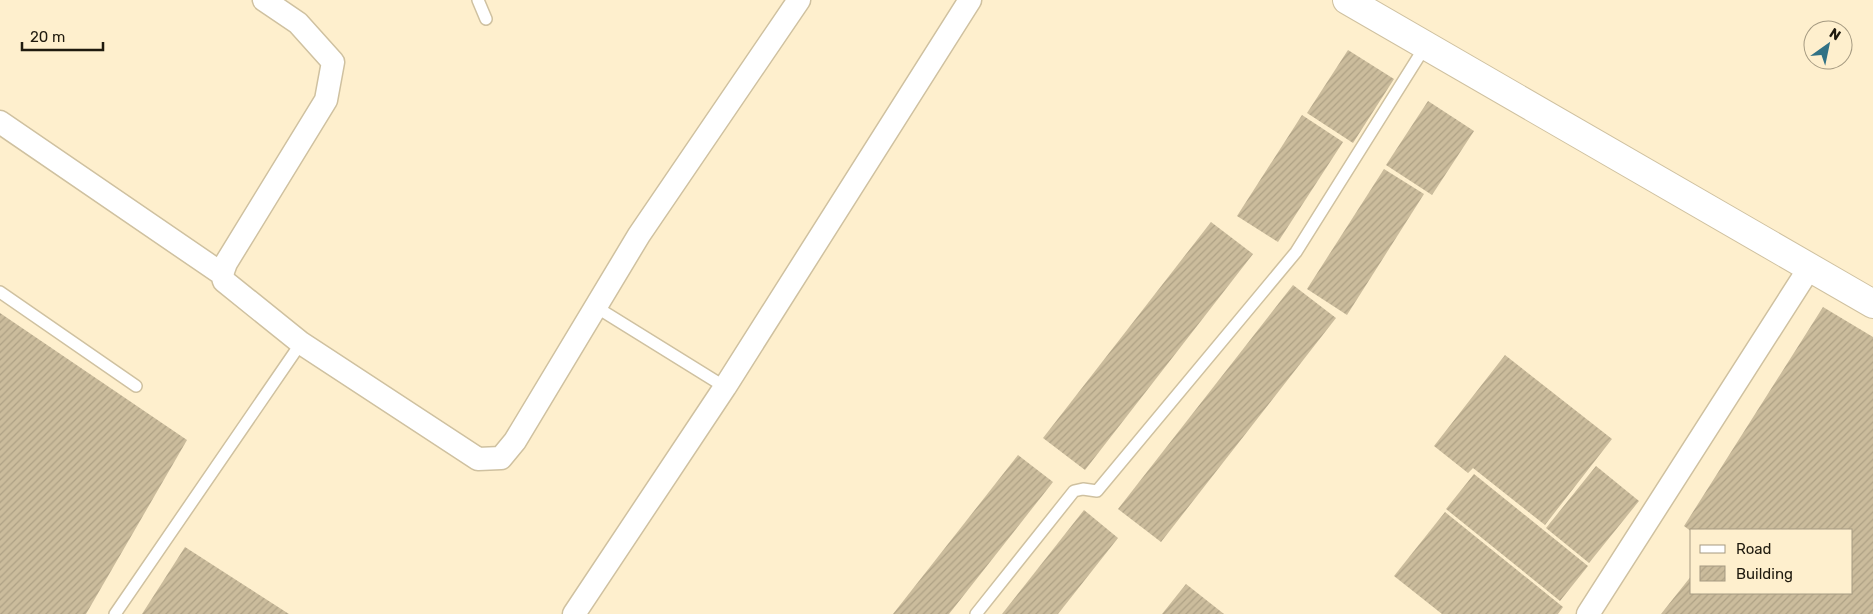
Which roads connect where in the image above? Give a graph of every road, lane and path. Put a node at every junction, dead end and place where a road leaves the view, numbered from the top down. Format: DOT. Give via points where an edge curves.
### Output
graph roads {
  1 [pos="264,0"];
  2 [pos="478,0"];
  3 [pos="799,0"];
  4 [pos="970,0"];
  5 [pos="1347,0"];
  6 [pos="486,19"];
  7 [pos="1426,45"];
  8 [pos="0,122"];
  9 [pos="1810,267"];
  10 [pos="222,274"];
  11 [pos="0,292"];
  12 [pos="1873,304"];
  13 [pos="596,307"];
  14 [pos="301,343"];
  15 [pos="136,386"];
  16 [pos="725,386"];
  17 [pos="115,614"];
  18 [pos="574,614"];
  19 [pos="976,614"];
  20 [pos="1588,614"];
  1 -- 10 [label="street" via="298,23 333,62 326,100"];
  2 -- 6 [label="lane"];
  3 -- 13 [label="street" via="639,235"];
  4 -- 16 [label="street"];
  5 -- 7 [label="street"];
  7 -- 9 [label="street"];
  7 -- 19 [label="lane" via="1296,252 1097,490 1074,492"];
  8 -- 10 [label="street"];
  9 -- 12 [label="street"];
  9 -- 20 [label="street"];
  10 -- 14 [label="street" via="224,281"];
  11 -- 15 [label="lane"];
  13 -- 14 [label="street" via="515,441 501,458 478,459"];
  13 -- 16 [label="lane"];
  14 -- 17 [label="lane"];
  16 -- 18 [label="street"];
}
